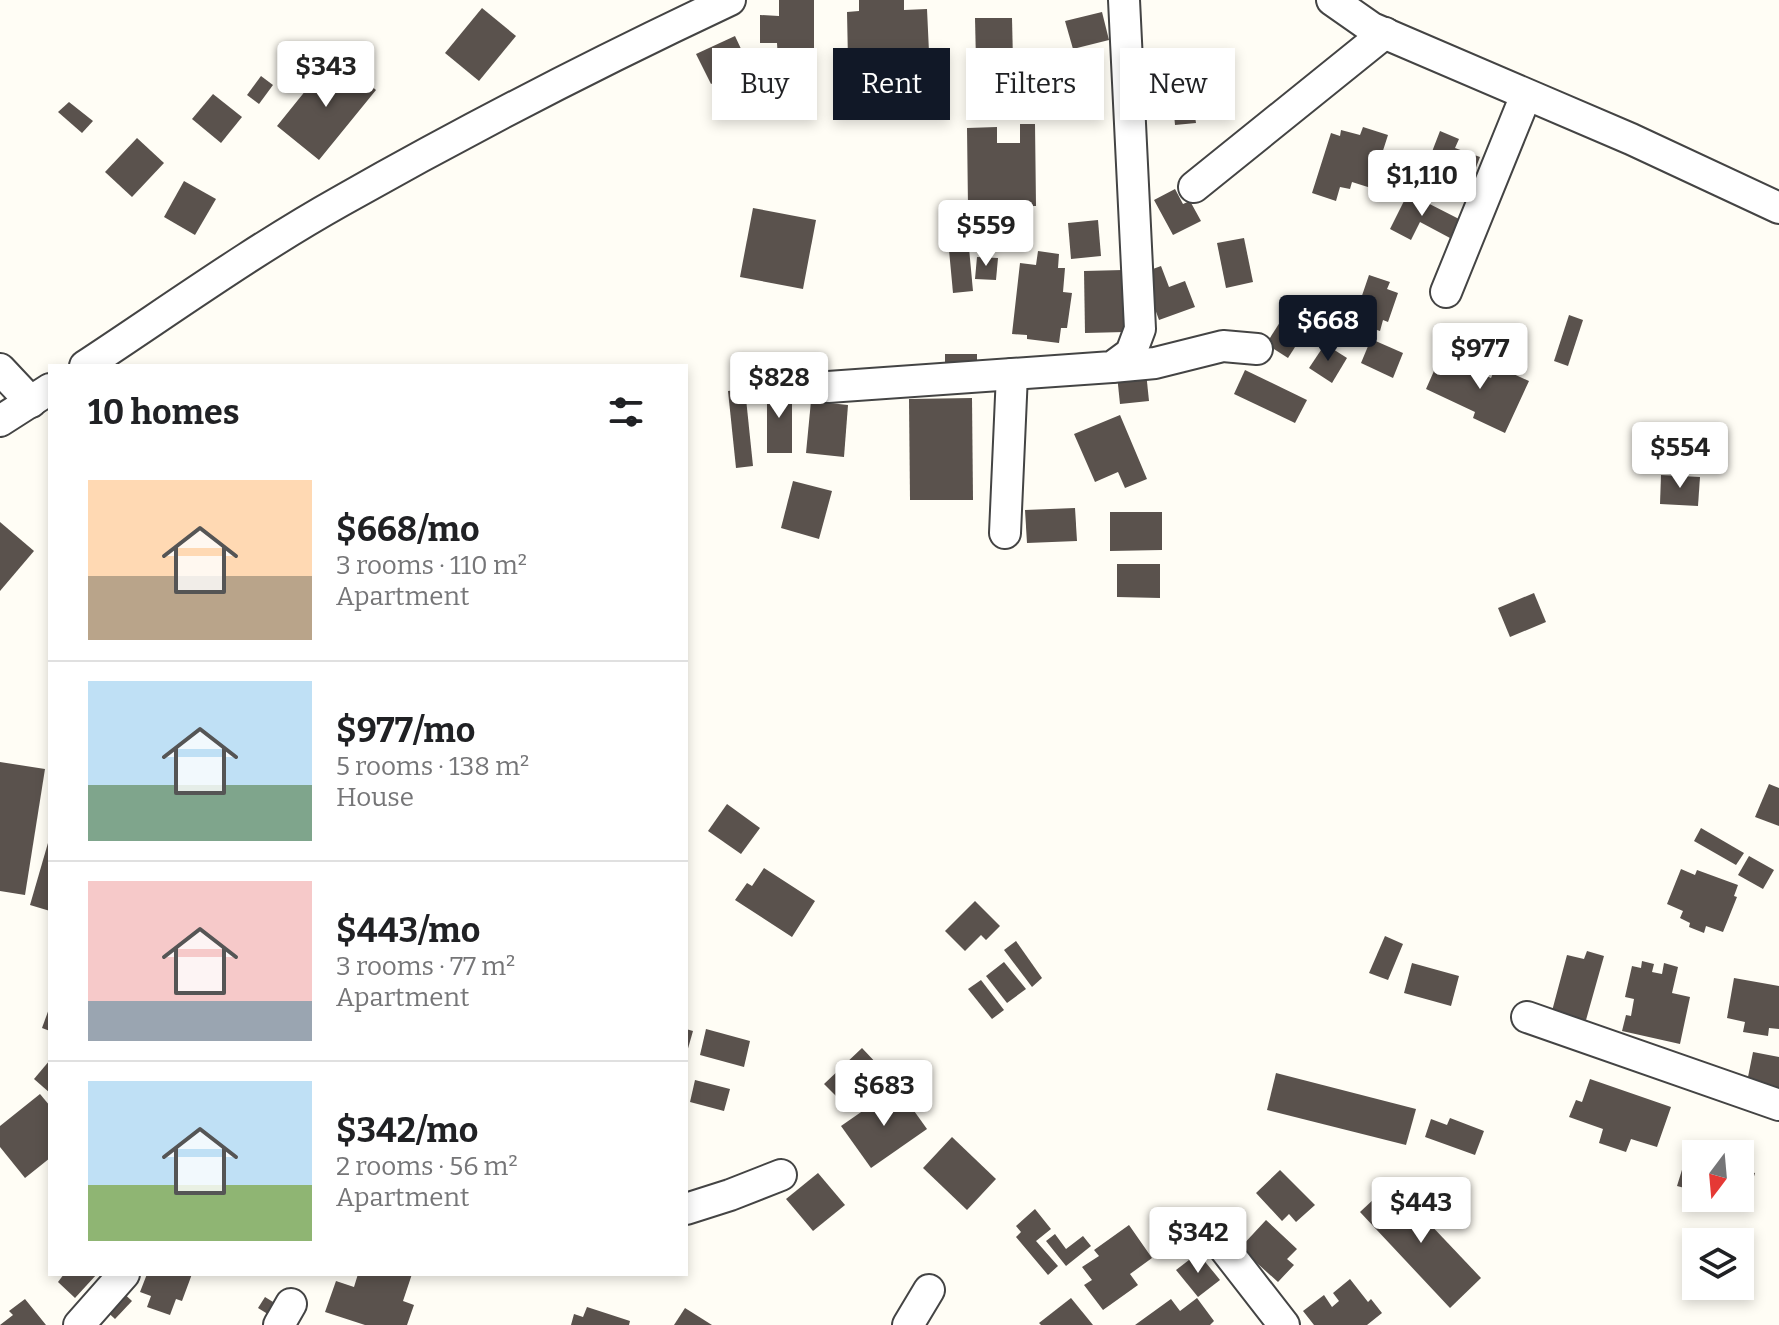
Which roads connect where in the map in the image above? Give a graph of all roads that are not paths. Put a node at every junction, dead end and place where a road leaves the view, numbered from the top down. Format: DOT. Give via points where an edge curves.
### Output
graph roads {
  1 [pos="730,0"];
  2 [pos="1124,0"];
  3 [pos="1332,0"];
  4 [pos="1385,33"];
  5 [pos="1526,95"];
  6 [pos="1194,187"];
  7 [pos="1779,208"];
  8 [pos="1446,292"];
  9 [pos="1257,349"];
  10 [pos="88,364"];
  11 [pos="1112,367"];
  12 [pos="0,369"];
  13 [pos="1012,374"];
  14 [pos="828,387"];
  15 [pos="40,395"];
  16 [pos="0,421"];
  17 [pos="1005,533"];
  18 [pos="1527,1017"];
  19 [pos="1779,1105"];
  20 [pos="781,1175"];
  21 [pos="688,1208"];
  22 [pos="1207,1226"];
  23 [pos="122,1276"];
  24 [pos="929,1290"];
  25 [pos="79,1325"];
  26 [pos="908,1325"];
  27 [pos="1284,1325"];
  1 -- 10 [label="street" via="340,202 220,274"];
  2 -- 11 [label="street" via="1140,329 1131,353"];
  3 -- 4 [label="street"];
  4 -- 5 [label="street"];
  4 -- 6 [label="street"];
  5 -- 7 [label="street"];
  5 -- 8 [label="street"];
  9 -- 11 [label="street" via="1223,346 1155,363"];
  11 -- 13 [label="street"];
  12 -- 15 [label="street"];
  13 -- 14 [label="street"];
  13 -- 17 [label="street"];
  15 -- 16 [label="street"];
  18 -- 19 [label="street"];
  20 -- 21 [label="street"];
  22 -- 27 [label="street"];
  23 -- 25 [label="street"];
  24 -- 26 [label="street"];
}
